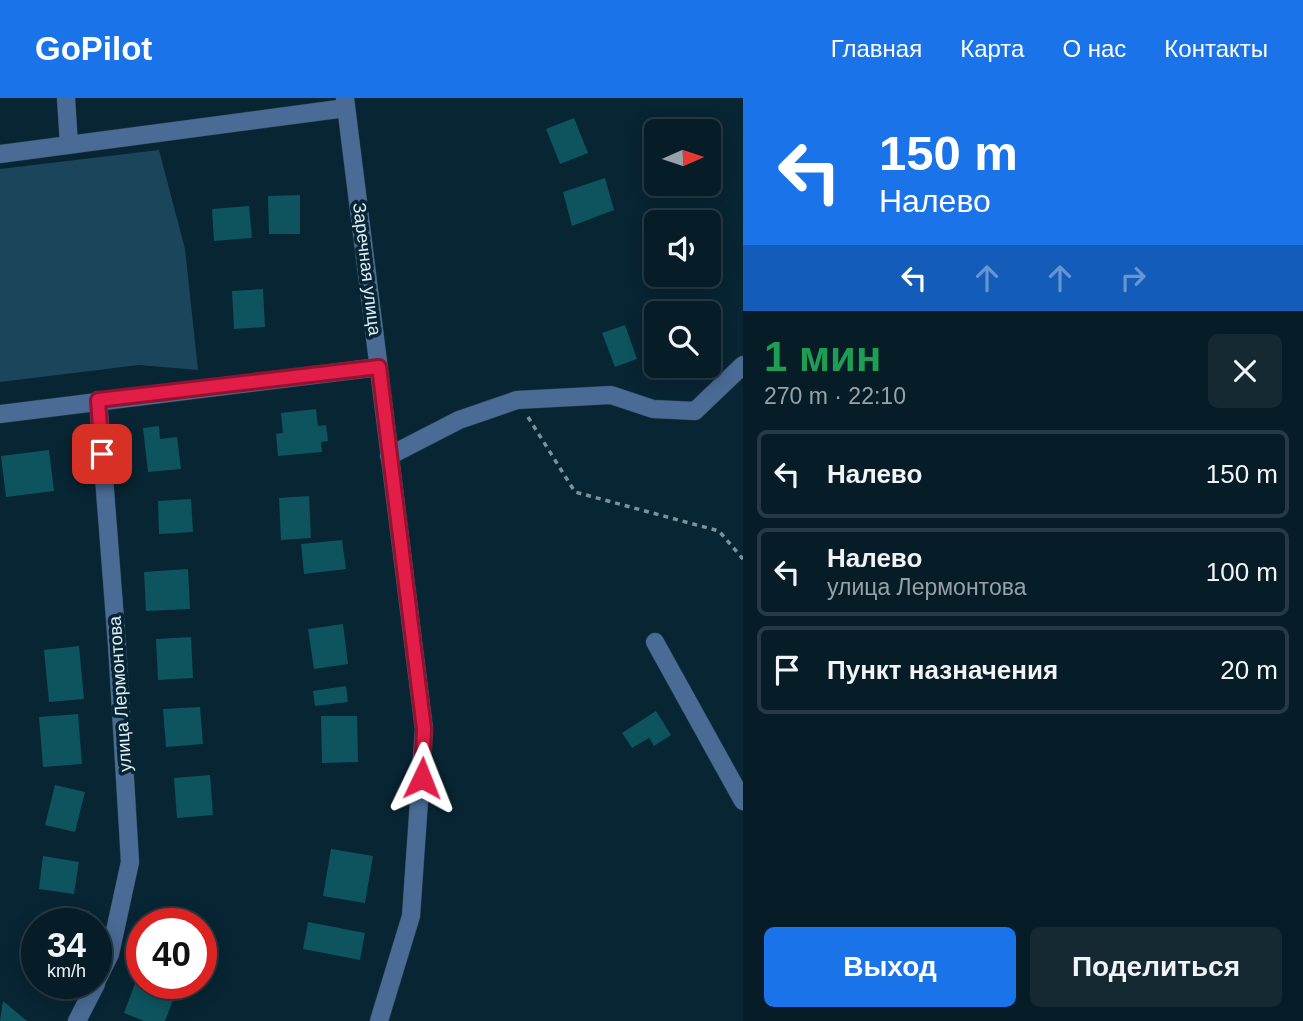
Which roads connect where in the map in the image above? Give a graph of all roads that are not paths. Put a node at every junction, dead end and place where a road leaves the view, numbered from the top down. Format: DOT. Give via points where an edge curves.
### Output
graph roads {
  1 [pos="66,98"];
  2 [pos="345,103"];
  3 [pos="69,145"];
  4 [pos="0,154"];
  5 [pos="743,365"];
  6 [pos="379,367"];
  7 [pos="98,400"];
  8 [pos="0,414"];
  9 [pos="389,456"];
  10 [pos="655,642"];
  11 [pos="743,801"];
  12 [pos="112,945"];
  13 [pos="88,999"];
  14 [pos="77,1021"];
  15 [pos="379,1021"];
  1 -- 3 [label="street"];
  2 -- 3 [label="street"];
  2 -- 6 [label="street, Заречная улица"];
  3 -- 4 [label="street"];
  5 -- 9 [label="street" via="695,411 653,409 611,395 517,400 459,420"];
  6 -- 7 [label="street"];
  6 -- 9 [label="street, Заречная улица"];
  7 -- 8 [label="street"];
  7 -- 12 [label="street, улица Лермонтова" via="130,862"];
  9 -- 15 [label="street, Заречная улица" via="424,729 411,916"];
  10 -- 11 [label="street"];
  13 -- 14 [label="street, улица Лермонтова"];
}
